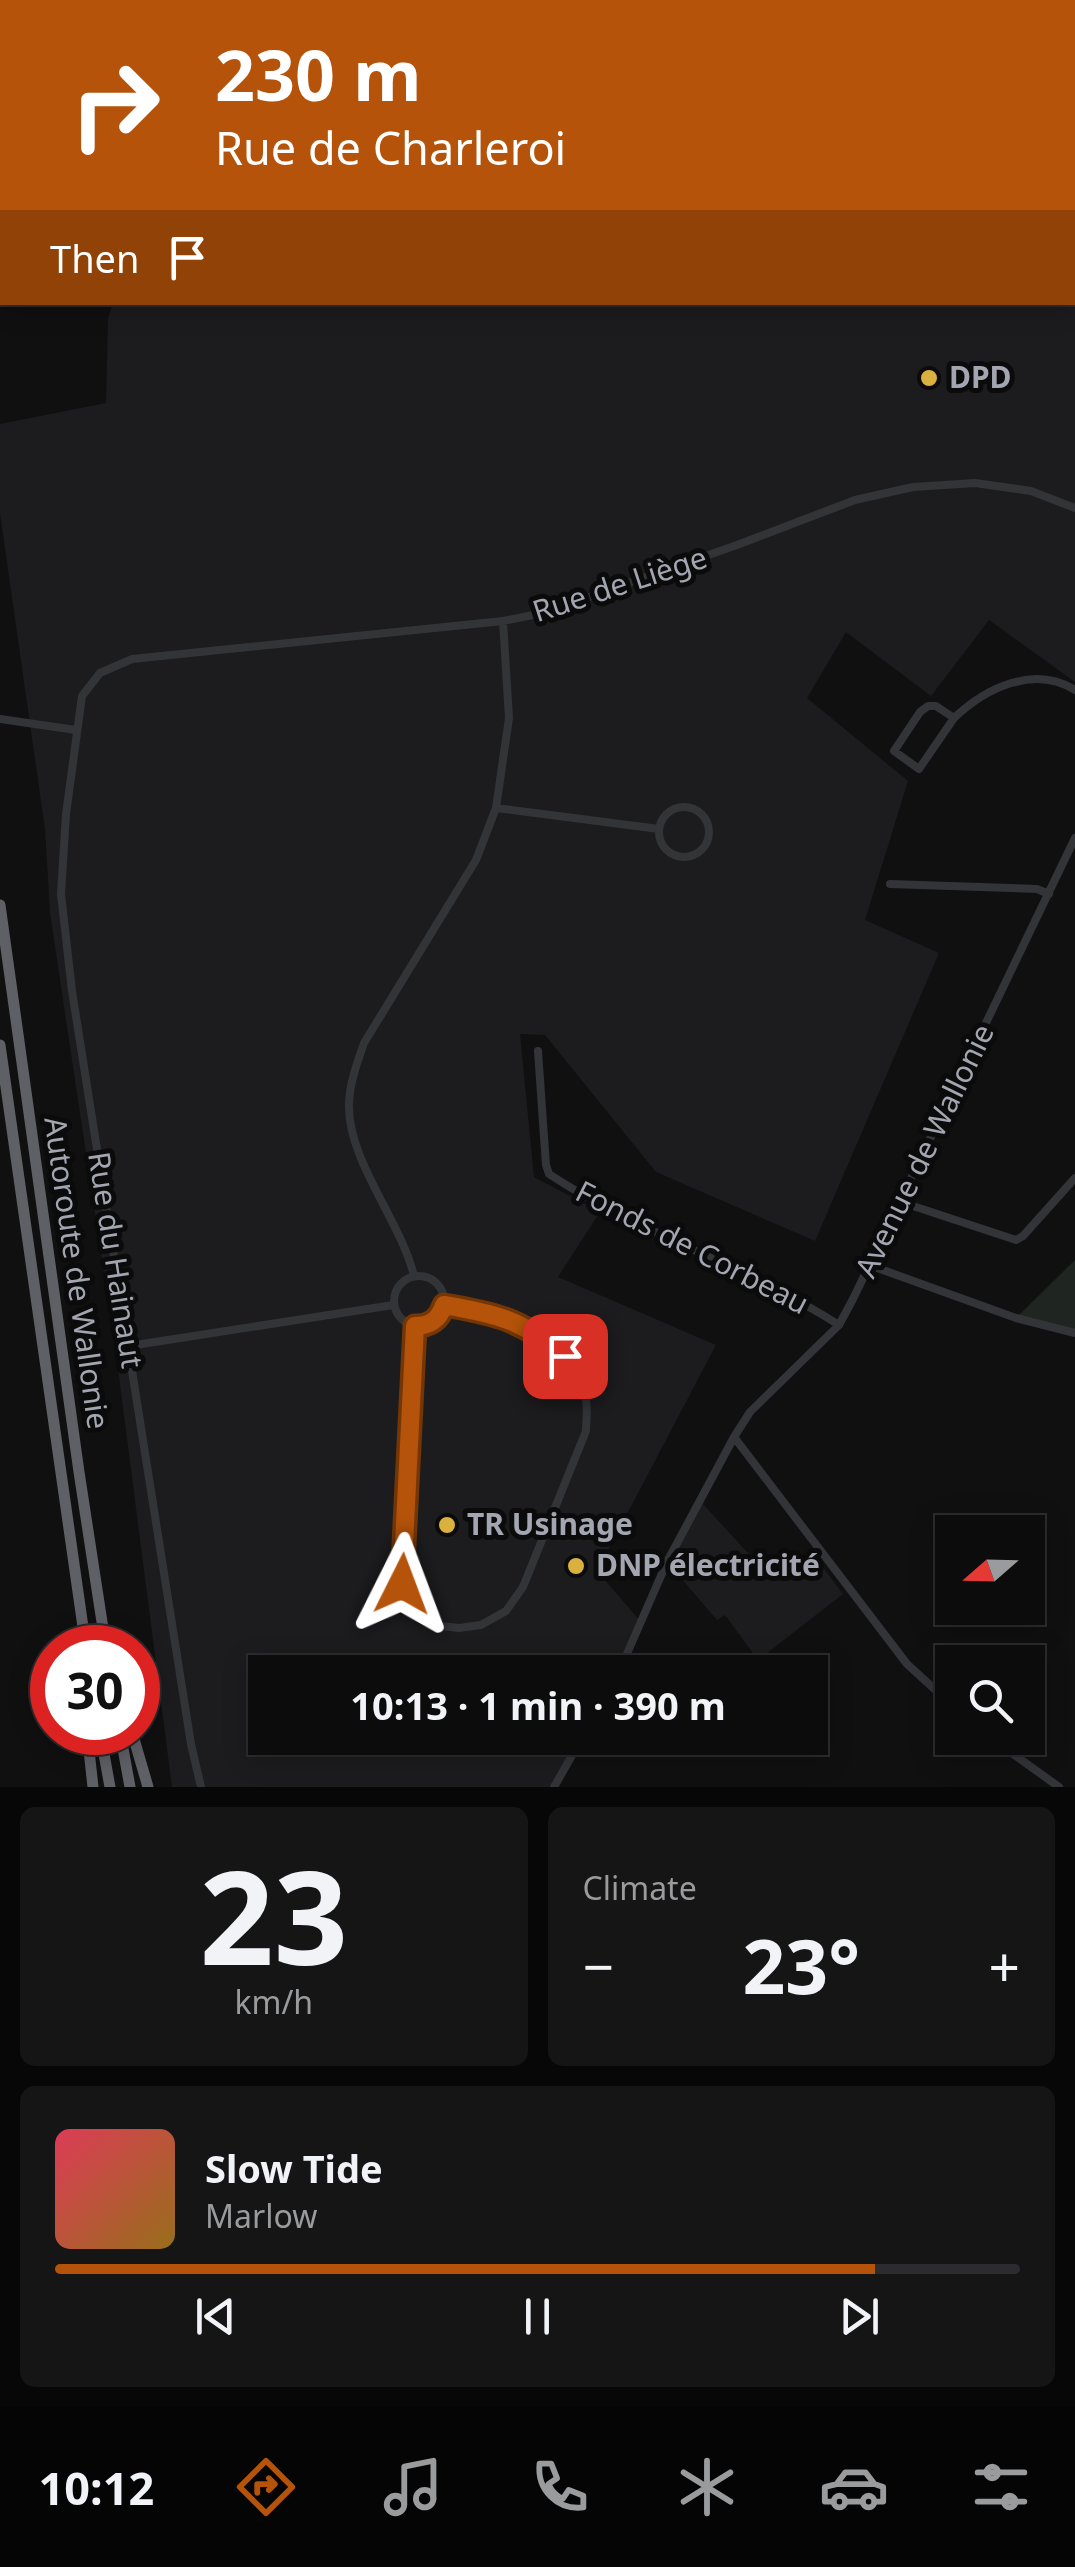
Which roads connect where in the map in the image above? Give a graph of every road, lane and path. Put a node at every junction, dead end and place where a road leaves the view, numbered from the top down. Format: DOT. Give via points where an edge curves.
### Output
graph roads {
  1 [pos="1075,508"];
  2 [pos="504,621"];
  3 [pos="1075,690"];
  4 [pos="954,718"];
  5 [pos="0,719"];
  6 [pos="76,730"];
  7 [pos="496,808"];
  8 [pos="658,829"];
  9 [pos="1075,838"];
  10 [pos="1064,861"];
  11 [pos="1074,866"];
  12 [pos="890,884"];
  13 [pos="1049,894"];
  14 [pos="0,905"];
  15 [pos="0,1045"];
  16 [pos="538,1051"];
  17 [pos="1075,1178"];
  18 [pos="901,1202"];
  19 [pos="870,1265"];
  20 [pos="414,1276"];
  21 [pos="394,1305"];
  22 [pos="444,1305"];
  23 [pos="838,1325"];
  24 [pos="415,1326"];
  25 [pos="1075,1333"];
  26 [pos="129,1346"];
  27 [pos="734,1437"];
  28 [pos="83,1625"];
  29 [pos="102,1625"];
  30 [pos="626,1655"];
  31 [pos="935,1689"];
  32 [pos="90,1755"];
  33 [pos="104,1755"];
  34 [pos="124,1755"];
  35 [pos="139,1755"];
  36 [pos="572,1755"];
  37 [pos="1014,1755"];
  38 [pos="93,1787"];
  39 [pos="110,1787"];
  40 [pos="130,1787"];
  41 [pos="148,1787"];
  42 [pos="201,1787"];
  43 [pos="554,1787"];
  44 [pos="1059,1787"];
  1 -- 2 [label="street, Rue de Liège" via="1030,491 975,483 913,487 856,500 562,607"];
  2 -- 6 [label="street, Rue de Liège" via="132,659 100,672 82,696"];
  2 -- 7 [label="street" via="509,718"];
  3 -- 4 [label="street" via="1028,678"];
  4 -- 4 [label="street" via="928,706 894,751 919,769"];
  5 -- 6 [label="street"];
  6 -- 26 [label="street, Rue du Hainaut" via="61,894"];
  7 -- 8 [label="street"];
  7 -- 20 [label="street" via="476,860 364,1043 352,1077 354,1141"];
  8 -- 8 [label="street" via="662,846 679,857 700,852 709,838 708,822 690,807 669,811"];
  9 -- 10 [label="street, Avenue de Wallonie"];
  10 -- 11 [label="street"];
  10 -- 13 [label="street, Avenue de Wallonie"];
  12 -- 13 [label="street"];
  13 -- 18 [label="street, Avenue de Wallonie"];
  14 -- 29 [label="highway, Autoroute de Wallonie"];
  15 -- 28 [label="highway, Autoroute de Wallonie"];
  16 -- 23 [label="street, Fonds de Corbeau" via="549,1174"];
  17 -- 18 [label="street" via="1016,1240"];
  18 -- 19 [label="street, Avenue de Wallonie"];
  19 -- 23 [label="street, Avenue de Wallonie"];
  19 -- 25 [label="street"];
  20 -- 21 [label="street" via="400,1283"];
  20 -- 22 [label="street" via="436,1283"];
  21 -- 24 [label="street"];
  21 -- 26 [label="street"];
  22 -- 24 [label="street" via="430,1324"];
  22 -- 24 [label="street" via="518,1323 546,1340 580,1379 587,1403 586,1431 523,1587 506,1611 482,1625 432,1625 409,1607 402,1584"];
  23 -- 27 [label="street, Avenue de Wallonie" via="750,1412"];
  26 -- 42 [label="street, Rue du Hainaut"];
  27 -- 30 [label="street, Avenue de Wallonie"];
  27 -- 31 [label="street" via="908,1664"];
  32 -- 38 [label="highway"];
  33 -- 39 [label="highway"];
  34 -- 40 [label="highway"];
  35 -- 41 [label="highway"];
  36 -- 43 [label="street"];
  37 -- 44 [label="street"];
}
